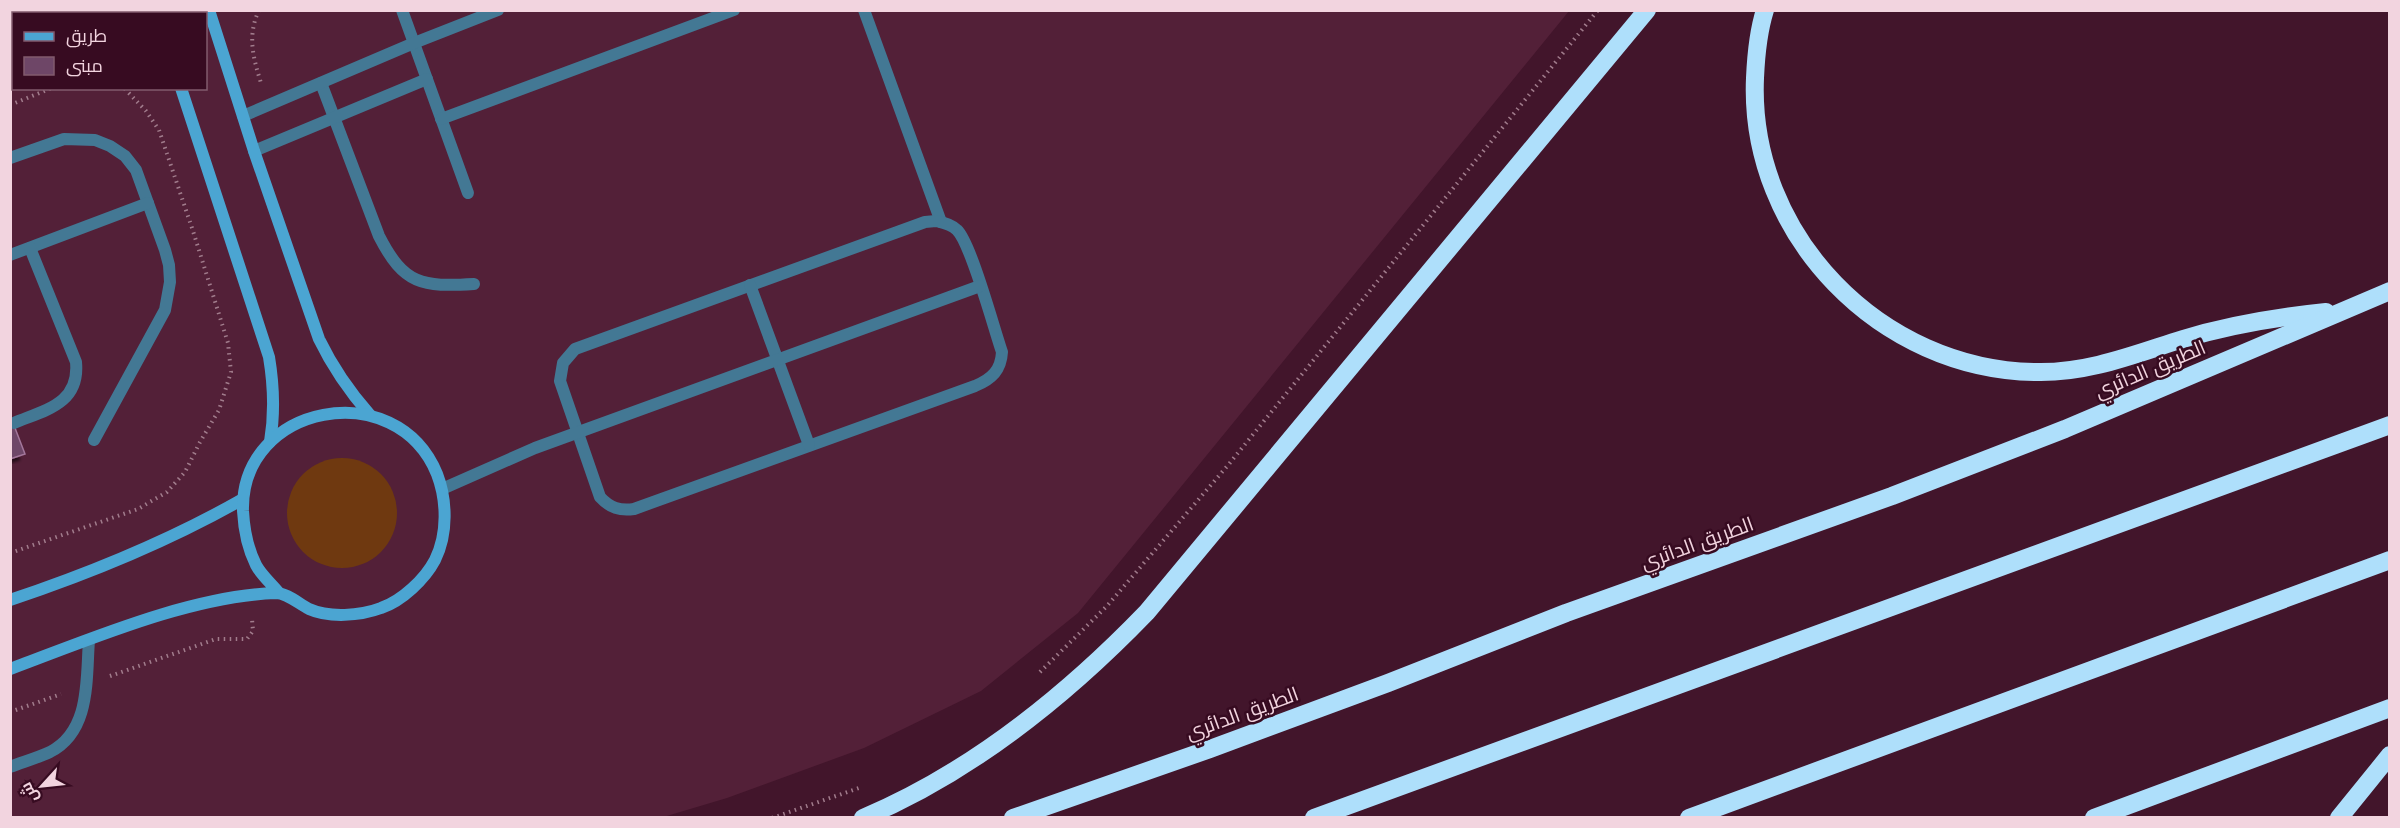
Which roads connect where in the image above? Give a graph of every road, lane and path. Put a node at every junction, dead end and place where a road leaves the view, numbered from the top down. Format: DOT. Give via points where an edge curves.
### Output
graph roads {
  1 [pos="163,10"];
  2 [pos="209,10"];
  3 [pos="259,10"];
  4 [pos="402,10"];
  5 [pos="498,10"];
  6 [pos="734,10"];
  7 [pos="864,10"];
  8 [pos="1598,10"];
  9 [pos="1647,10"];
  10 [pos="1765,10"];
  11 [pos="156,12"];
  12 [pos="414,43"];
  13 [pos="427,79"];
  14 [pos="321,83"];
  15 [pos="47,90"];
  16 [pos="182,90"];
  17 [pos="10,105"];
  18 [pos="269,106"];
  19 [pos="243,116"];
  20 [pos="335,117"];
  21 [pos="441,119"];
  22 [pos="254,151"];
  23 [pos="10,158"];
  24 [pos="468,193"];
  25 [pos="148,203"];
  26 [pos="941,222"];
  27 [pos="30,248"];
  28 [pos="10,255"];
  29 [pos="474,284"];
  30 [pos="750,285"];
  31 [pos="980,286"];
  32 [pos="2390,291"];
  33 [pos="2345,310"];
  34 [pos="777,360"];
  35 [pos="370,415"];
  36 [pos="14,423"];
  37 [pos="2390,425"];
  38 [pos="576,432"];
  39 [pos="94,440"];
  40 [pos="270,442"];
  41 [pos="809,446"];
  42 [pos="442,489"];
  43 [pos="243,499"];
  44 [pos="2390,560"];
  45 [pos="279,593"];
  46 [pos="247,596"];
  47 [pos="10,600"];
  48 [pos="89,640"];
  49 [pos="10,669"];
  50 [pos="1040,672"];
  51 [pos="86,685"];
  52 [pos="2390,708"];
  53 [pos="10,712"];
  54 [pos="2390,755"];
  55 [pos="10,767"];
  56 [pos="870,784"];
  57 [pos="772,818"];
  58 [pos="863,818"];
  59 [pos="1013,818"];
  60 [pos="1314,818"];
  61 [pos="1689,818"];
  62 [pos="2094,818"];
  63 [pos="2339,818"];
  1 -- 11 [label="street"];
  2 -- 19 [label="street"];
  3 -- 18 [label="path" via="251,33 251,52"];
  4 -- 12 [label="lane"];
  5 -- 12 [label="lane"];
  6 -- 21 [label="lane"];
  7 -- 26 [label="lane"];
  8 -- 50 [label="path" via="1229,464 1107,606"];
  9 -- 58 [label="highway" via="1148,612 1098,662 1017,728 969,761"];
  10 -- 33 [label="highway" via="1756,57 1757,129 1778,200 1815,262 1853,302 1898,334 1965,362 2037,372 2109,363 2223,328"];
  12 -- 13 [label="lane"];
  12 -- 14 [label="lane"];
  13 -- 20 [label="lane"];
  13 -- 21 [label="lane"];
  14 -- 18 [label="lane"];
  14 -- 20 [label="lane"];
  15 -- 17 [label="path"];
  16 -- 40 [label="street" via="269,357 275,414"];
  18 -- 19 [label="lane"];
  19 -- 22 [label="street"];
  20 -- 22 [label="lane"];
  20 -- 29 [label="lane" via="379,236 399,268 433,286"];
  21 -- 24 [label="lane"];
  22 -- 35 [label="street" via="319,339 332,367"];
  23 -- 25 [label="lane" via="64,139 95,140 125,156 136,170"];
  25 -- 27 [label="lane"];
  25 -- 39 [label="lane" via="169,266 169,296"];
  26 -- 30 [label="lane" via="925,222"];
  26 -- 31 [label="lane" via="957,230 964,239"];
  27 -- 28 [label="lane"];
  27 -- 36 [label="lane" via="76,362 77,375 66,399"];
  30 -- 34 [label="lane"];
  30 -- 38 [label="lane" via="583,345 568,355 560,381"];
  31 -- 34 [label="lane"];
  31 -- 41 [label="lane" via="1002,352 992,377"];
  32 -- 33 [label="highway, الطريق الدائري"];
  33 -- 59 [label="highway, الطريق الدائري" via="2065,429 1892,496"];
  34 -- 38 [label="lane"];
  34 -- 41 [label="lane"];
  35 -- 40 [label="street" via="335,412 309,418"];
  35 -- 42 [label="street" via="417,442"];
  37 -- 60 [label="highway"];
  38 -- 41 [label="lane" via="600,497 607,505 624,510"];
  38 -- 42 [label="lane"];
  40 -- 43 [label="street" via="257,458"];
  42 -- 45 [label="street" via="445,525 435,560 413,589 382,608 347,615 311,610"];
  43 -- 45 [label="street" via="244,534 256,566"];
  43 -- 47 [label="street" via="144,550"];
  44 -- 61 [label="highway"];
  45 -- 46 [label="street"];
  46 -- 48 [label="street" via="165,615"];
  46 -- 51 [label="path" via="253,631 247,639 216,639"];
  48 -- 49 [label="street"];
  48 -- 51 [label="lane"];
  51 -- 53 [label="path"];
  51 -- 55 [label="lane" via="84,709 72,734 51,751"];
  52 -- 62 [label="highway"];
  54 -- 63 [label="highway"];
  56 -- 57 [label="path"];
}
